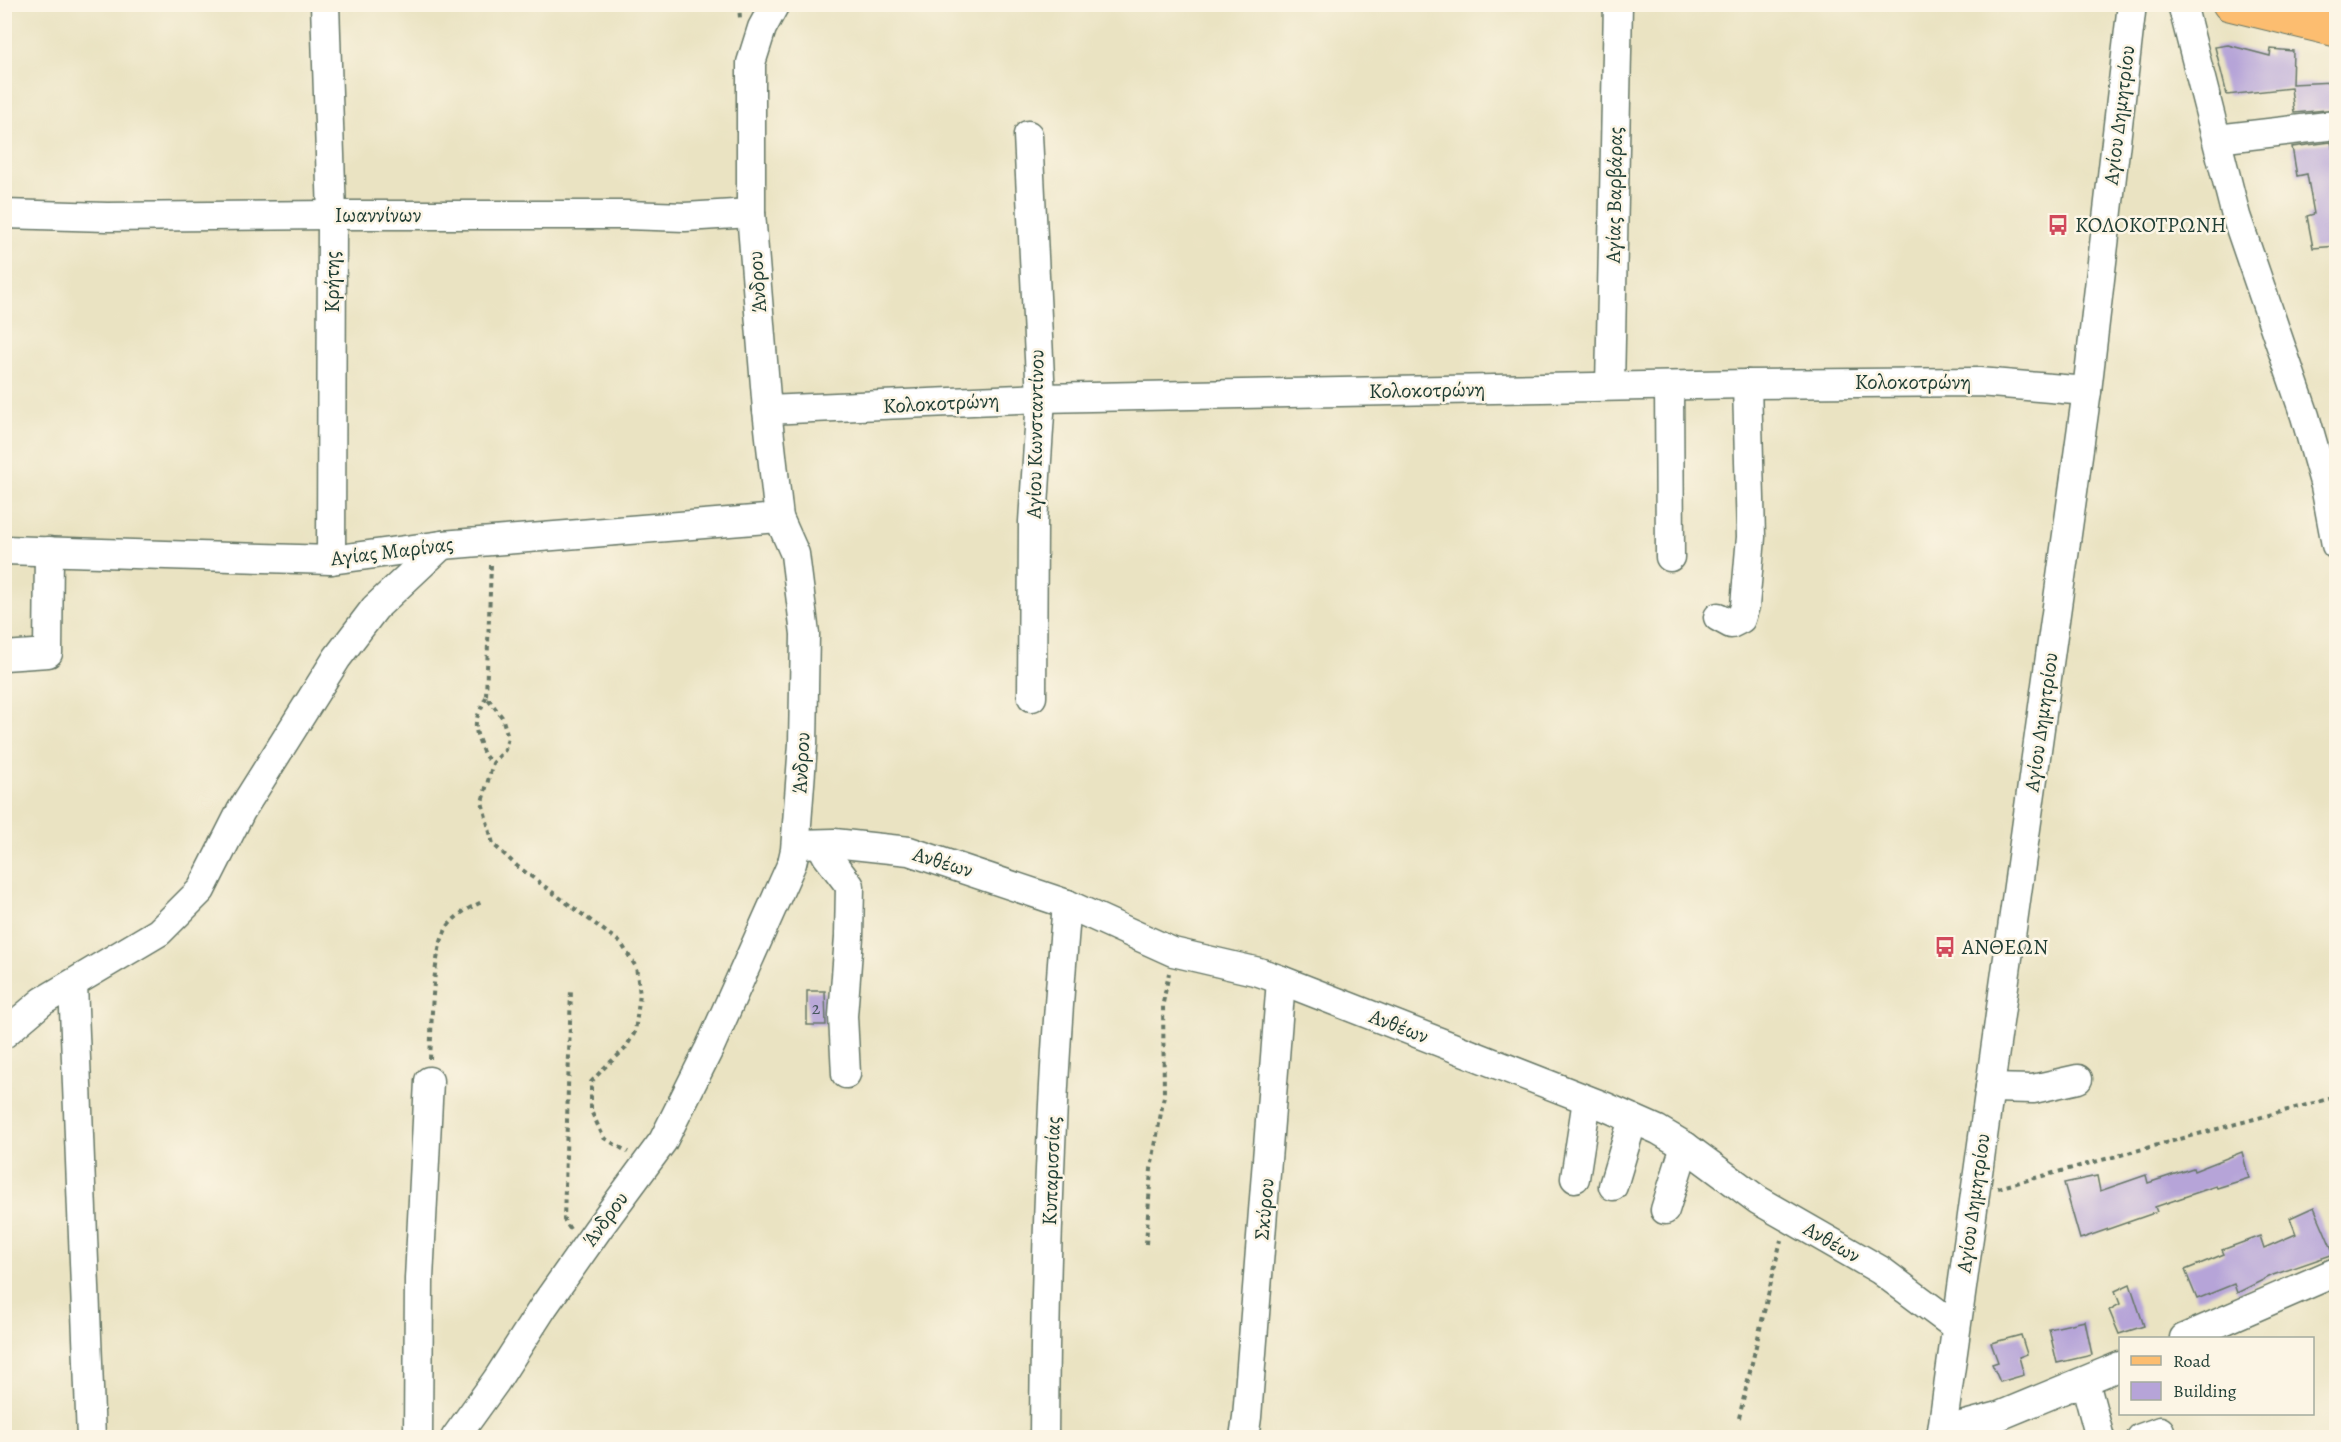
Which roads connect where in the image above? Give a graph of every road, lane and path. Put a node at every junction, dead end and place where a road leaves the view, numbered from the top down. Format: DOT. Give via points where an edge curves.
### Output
graph roads {
  1 [pos="325,4"];
  2 [pos="775,4"];
  3 [pos="1618,4"];
  4 [pos="2132,4"];
  5 [pos="2182,4"];
  6 [pos="2229,4"];
  7 [pos="2337,30"];
  8 [pos="2337,125"];
  9 [pos="1028,135"];
  10 [pos="2217,139"];
  11 [pos="751,213"];
  12 [pos="4,214"];
  13 [pos="332,215"];
  14 [pos="1747,384"];
  15 [pos="1610,386"];
  16 [pos="1669,386"];
  17 [pos="2087,391"];
  18 [pos="1041,398"];
  19 [pos="767,410"];
  20 [pos="2332,492"];
  21 [pos="779,518"];
  22 [pos="491,541"];
  23 [pos="442,545"];
  24 [pos="2337,545"];
  25 [pos="4,550"];
  26 [pos="49,551"];
  27 [pos="1670,557"];
  28 [pos="331,560"];
  29 [pos="1718,618"];
  30 [pos="4,656"];
  31 [pos="486,696"];
  32 [pos="1032,698"];
  33 [pos="494,763"];
  34 [pos="809,844"];
  35 [pos="482,902"];
  36 [pos="1066,904"];
  37 [pos="1173,952"];
  38 [pos="1281,980"];
  39 [pos="73,984"];
  40 [pos="571,989"];
  41 [pos="4,1034"];
  42 [pos="846,1074"];
  43 [pos="2078,1079"];
  44 [pos="429,1081"];
  45 [pos="1990,1088"];
  46 [pos="2337,1097"];
  47 [pos="1587,1100"];
  48 [pos="1633,1119"];
  49 [pos="1685,1146"];
  50 [pos="647,1162"];
  51 [pos="1575,1178"];
  52 [pos="1613,1186"];
  53 [pos="1976,1194"];
  54 [pos="1665,1210"];
  55 [pos="1786,1216"];
  56 [pos="1146,1244"];
  57 [pos="585,1248"];
  58 [pos="2337,1272"];
  59 [pos="1955,1326"];
  60 [pos="2186,1337"];
  61 [pos="2119,1367"];
  62 [pos="2085,1382"];
  63 [pos="1739,1418"];
  64 [pos="1941,1434"];
  65 [pos="91,1437"];
  66 [pos="418,1437"];
  67 [pos="455,1437"];
  68 [pos="1044,1437"];
  69 [pos="1244,1437"];
  70 [pos="2100,1437"];
  1 -- 13 [label="street, Κρήτης"];
  2 -- 11 [label="street, Άνδρου" via="751,63"];
  3 -- 15 [label="street, Αγίας Βαρβάρας"];
  4 -- 17 [label="street, Αγίου Δημητρίου"];
  5 -- 10 [label="street"];
  6 -- 7 [label="main road"];
  8 -- 10 [label="street"];
  9 -- 18 [label="street, Αγίου Κωνσταντίνου"];
  10 -- 20 [label="street" via="2236,216"];
  11 -- 13 [label="street, Ιωαννίνων" via="685,217"];
  11 -- 19 [label="street, Άνδρου"];
  12 -- 13 [label="street, Ιωαννίνων" via="107,218"];
  13 -- 28 [label="street, Κρήτης"];
  14 -- 16 [label="street, Κολοκοτρώνη"];
  14 -- 17 [label="street, Κολοκοτρώνη" via="1978,382"];
  14 -- 29 [label="street" via="1751,537 1745,606 1741,618 1731,624"];
  15 -- 16 [label="street, Κολοκοτρώνη"];
  15 -- 18 [label="street, Κολοκοτρώνη"];
  16 -- 27 [label="street"];
  17 -- 45 [label="street, Αγίου Δημητρίου"];
  18 -- 19 [label="street, Κολοκοτρώνη"];
  18 -- 32 [label="street, Αγίου Κωνσταντίνου" via="1033,522"];
  19 -- 21 [label="street, Άνδρου"];
  20 -- 24 [label="street"];
  21 -- 22 [label="street, Αγίας Μαρίνας"];
  21 -- 34 [label="street, Άνδρου" via="795,554 805,634 803,744"];
  22 -- 23 [label="street, Αγίας Μαρίνας"];
  22 -- 31 [label="path"];
  23 -- 28 [label="street, Αγίας Μαρίνας"];
  23 -- 39 [label="street" via="375,608 337,658 241,811 201,890 159,932"];
  25 -- 26 [label="street, Αγίας Μαρίνας"];
  26 -- 28 [label="street, Αγίας Μαρίνας"];
  26 -- 30 [label="street" via="48,653"];
  31 -- 33 [label="path" via="475,720 475,733 482,754"];
  31 -- 33 [label="path" via="502,717 508,737 505,750"];
  33 -- 50 [label="path" via="482,802 493,844 621,943 636,967 640,994 635,1032 625,1049 591,1082 591,1111 604,1138"];
  34 -- 36 [label="street, Ανθέων" via="909,851"];
  34 -- 42 [label="street" via="826,856 849,886 843,1016"];
  34 -- 50 [label="street, Άνδρου" via="792,863 709,1049 663,1141"];
  35 -- 44 [label="path" via="464,911 448,927 438,953"];
  36 -- 37 [label="street, Ανθέων"];
  36 -- 68 [label="street, Κυπαρισσίας" via="1052,1132"];
  37 -- 38 [label="street, Ανθέων"];
  37 -- 56 [label="path" via="1163,1003 1164,1096 1151,1169"];
  38 -- 47 [label="street, Ανθέων"];
  38 -- 69 [label="street, Σκύρου"];
  39 -- 41 [label="street" via="44,1001"];
  39 -- 65 [label="street"];
  40 -- 57 [label="path" via="564,1220"];
  43 -- 45 [label="street" via="2033,1089"];
  44 -- 66 [label="street" via="419,1279"];
  45 -- 53 [label="street, Αγίου Δημητρίου"];
  46 -- 53 [label="path"];
  47 -- 48 [label="street, Ανθέων"];
  47 -- 51 [label="street"];
  48 -- 49 [label="street, Ανθέων"];
  48 -- 52 [label="street"];
  49 -- 54 [label="street"];
  49 -- 55 [label="street, Ανθέων"];
  50 -- 57 [label="street, Άνδρου"];
  53 -- 59 [label="street, Αγίου Δημητρίου"];
  55 -- 59 [label="street, Ανθέων" via="1880,1270"];
  55 -- 63 [label="path"];
  57 -- 67 [label="street, Άνδρου"];
  58 -- 60 [label="street"];
  59 -- 64 [label="street, Αγίου Δημητρίου"];
  61 -- 62 [label="street"];
  62 -- 64 [label="street"];
  62 -- 70 [label="street"];
}
